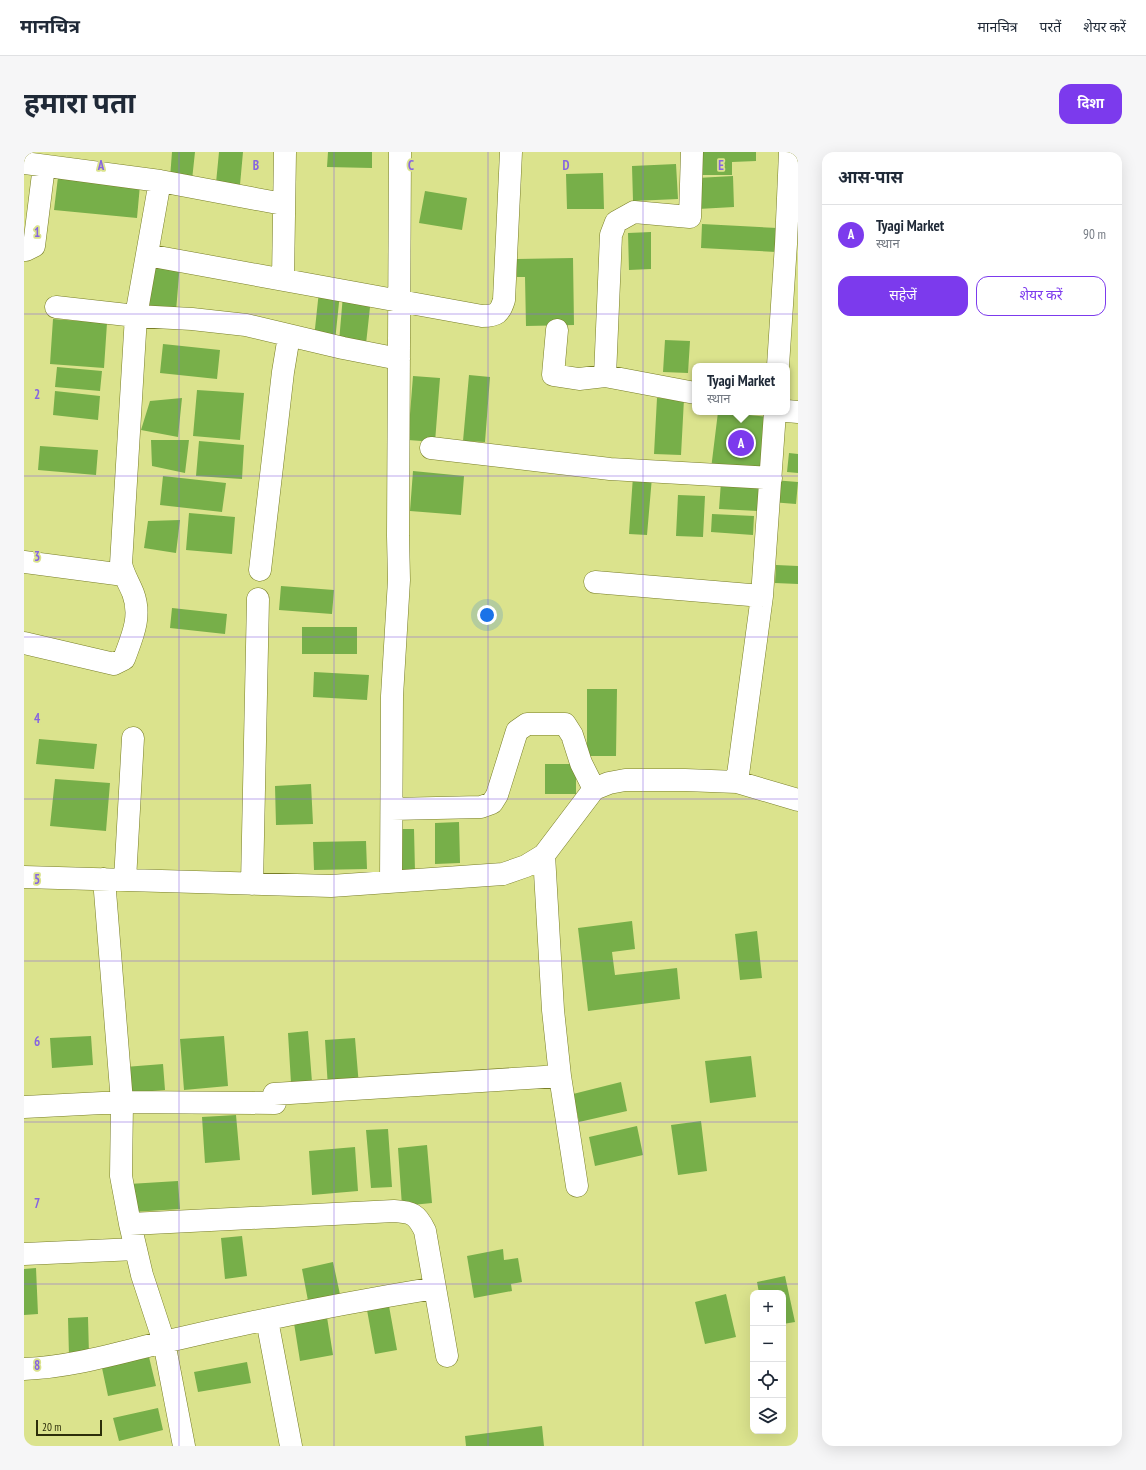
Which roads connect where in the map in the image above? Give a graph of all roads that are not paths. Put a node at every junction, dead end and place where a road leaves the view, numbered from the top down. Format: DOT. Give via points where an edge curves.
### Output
graph roads {
  1 [pos="285,152"];
  2 [pos="400,152"];
  3 [pos="511,152"];
  4 [pos="692,152"];
  5 [pos="790,152"];
  6 [pos="34,165"];
  7 [pos="160,181"];
  8 [pos="283,204"];
  9 [pos="24,250"];
  10 [pos="147,255"];
  11 [pos="282,279"];
  12 [pos="399,302"];
  13 [pos="56,307"];
  14 [pos="136,316"];
  15 [pos="557,330"];
  16 [pos="289,336"];
  17 [pos="399,359"];
  18 [pos="778,363"];
  19 [pos="605,376"];
  20 [pos="692,392"];
  21 [pos="776,415"];
  22 [pos="431,448"];
  23 [pos="771,478"];
  24 [pos="24,562"];
  25 [pos="260,570"];
  26 [pos="124,576"];
  27 [pos="595,582"];
  28 [pos="762,596"];
  29 [pos="258,599"];
  30 [pos="24,643"];
  31 [pos="133,738"];
  32 [pos="737,782"];
  33 [pos="594,789"];
  34 [pos="798,800"];
  35 [pos="392,809"];
  36 [pos="544,855"];
  37 [pos="24,876"];
  38 [pos="114,880"];
  39 [pos="391,881"];
  40 [pos="252,884"];
  41 [pos="560,1076"];
  42 [pos="122,1102"];
  43 [pos="24,1107"];
  44 [pos="577,1186"];
  45 [pos="130,1224"];
  46 [pos="136,1250"];
  47 [pos="24,1254"];
  48 [pos="435,1288"];
  49 [pos="267,1320"];
  50 [pos="164,1342"];
  51 [pos="447,1356"];
  52 [pos="24,1369"];
  53 [pos="184,1446"];
  54 [pos="291,1446"];
  1 -- 8 [label="street"];
  2 -- 12 [label="street"];
  3 -- 12 [label="street" via="504,300 500,310 492,316 482,316"];
  4 -- 19 [label="street" via="690,217 634,212 616,222 611,235"];
  5 -- 18 [label="street"];
  6 -- 7 [label="street"];
  6 -- 9 [label="street" via="34,246"];
  7 -- 8 [label="street"];
  7 -- 10 [label="street"];
  8 -- 11 [label="street"];
  10 -- 11 [label="street"];
  10 -- 14 [label="street"];
  11 -- 12 [label="street"];
  12 -- 17 [label="street"];
  13 -- 14 [label="street"];
  14 -- 16 [label="street" via="238,324"];
  14 -- 26 [label="street" via="121,564"];
  15 -- 19 [label="street" via="553,375 579,379"];
  16 -- 17 [label="street"];
  16 -- 25 [label="street"];
  17 -- 35 [label="street" via="399,580 392,696"];
  19 -- 20 [label="street"];
  21 -- 23 [label="street"];
  22 -- 23 [label="street" via="610,469"];
  23 -- 28 [label="street"];
  24 -- 26 [label="street"];
  26 -- 30 [label="street" via="133,594 136,627 124,659 114,664"];
  27 -- 28 [label="street"];
  28 -- 32 [label="street"];
  29 -- 40 [label="street"];
  31 -- 38 [label="street"];
  32 -- 33 [label="street" via="626,780"];
  32 -- 34 [label="street"];
  33 -- 35 [label="street" via="565,724 527,724 517,731 497,796 492,803 481,807"];
  33 -- 36 [label="street"];
  35 -- 39 [label="street"];
  36 -- 39 [label="street" via="526,866 503,874"];
  36 -- 41 [label="street" via="553,1010"];
  37 -- 38 [label="street"];
  38 -- 40 [label="street"];
  38 -- 42 [label="street"];
  39 -- 40 [label="street" via="331,886"];
  41 -- 42 [label="street" via="274,1099"];
  41 -- 44 [label="street"];
  42 -- 43 [label="street"];
  42 -- 45 [label="street" via="121,1176"];
  45 -- 46 [label="street"];
  45 -- 48 [label="street" via="406,1212 415,1215 425,1232"];
  46 -- 47 [label="street"];
  46 -- 50 [label="street"];
  48 -- 49 [label="street"];
  48 -- 51 [label="street"];
  49 -- 50 [label="street"];
  49 -- 54 [label="street"];
  50 -- 52 [label="street" via="106,1357"];
  50 -- 53 [label="street"];
}
